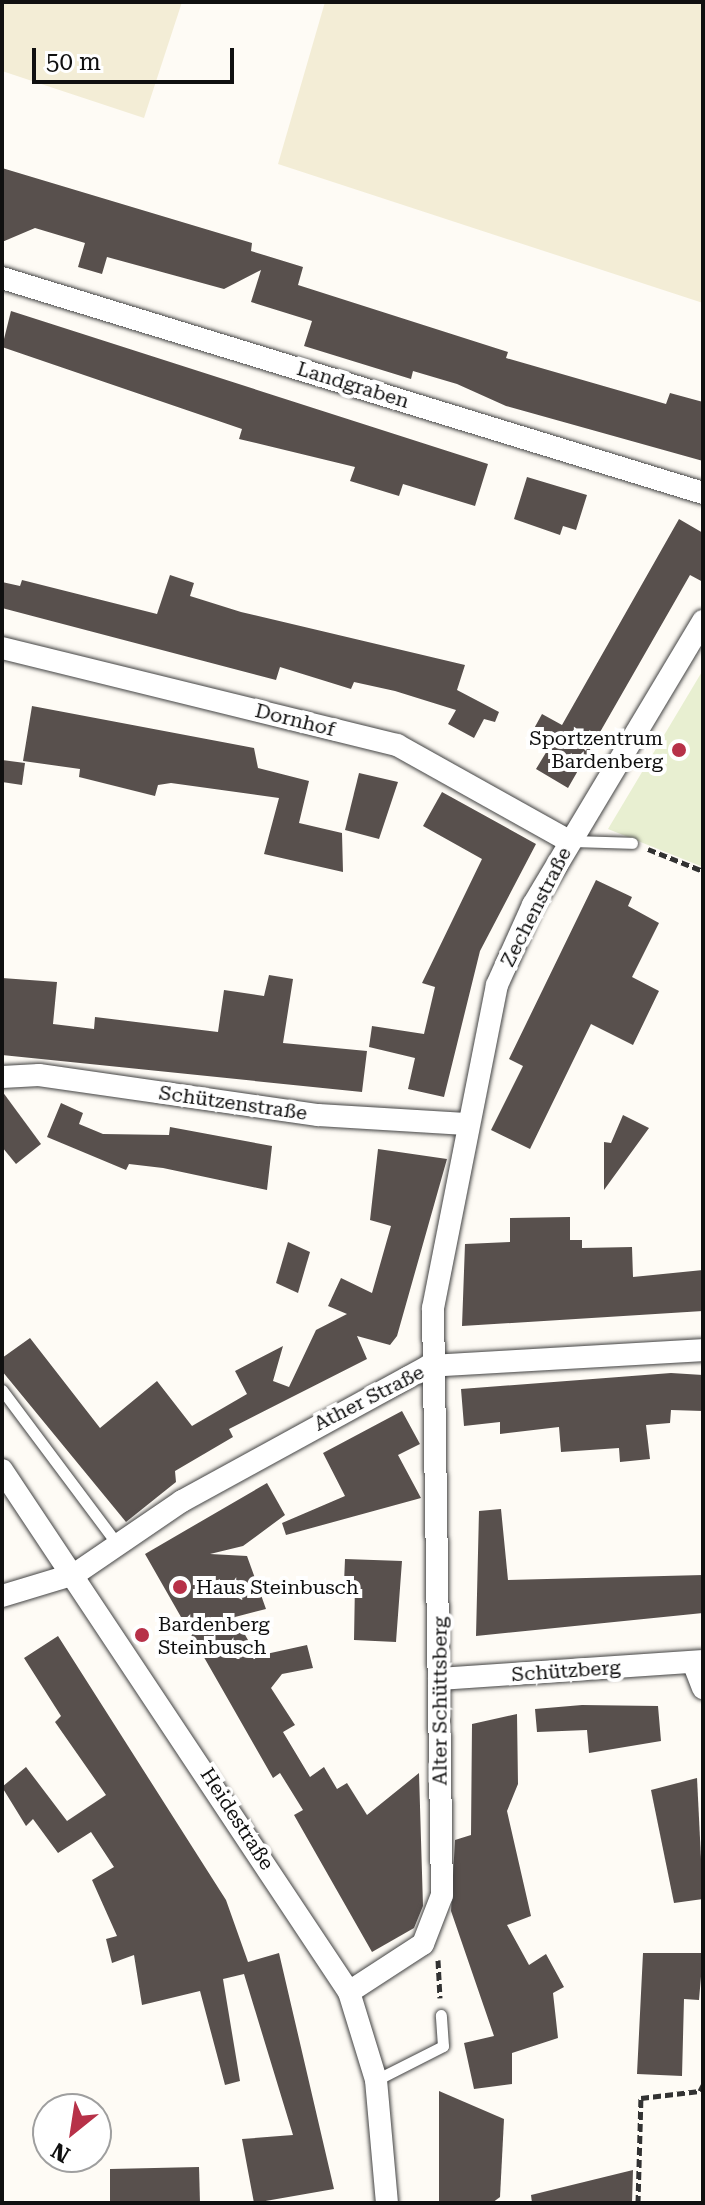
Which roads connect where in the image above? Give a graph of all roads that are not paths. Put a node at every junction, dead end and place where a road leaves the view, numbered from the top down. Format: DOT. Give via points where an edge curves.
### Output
graph roads {
  1 [pos="2,278"];
  2 [pos="703,493"];
  3 [pos="703,621"];
  4 [pos="2,648"];
  5 [pos="569,841"];
  6 [pos="632,843"];
  7 [pos="2,1077"];
  8 [pos="466,1124"];
  9 [pos="703,1350"];
  10 [pos="429,1366"];
  11 [pos="2,1390"];
  12 [pos="2,1470"];
  13 [pos="118,1545"];
  14 [pos="75,1574"];
  15 [pos="2,1596"];
  16 [pos="698,1661"];
  17 [pos="439,1679"];
  18 [pos="703,1688"];
  19 [pos="349,1992"];
  20 [pos="441,2015"];
  21 [pos="376,2080"];
  22 [pos="387,2203"];
  1 -- 2 [label="street, Landgraben"];
  3 -- 5 [label="street, Zechenstraße"];
  4 -- 5 [label="street, Dornhof" via="397,745"];
  5 -- 6 [label="lane"];
  5 -- 8 [label="street, Zechenstraße" via="497,985"];
  7 -- 8 [label="street, Schützenstraße"];
  8 -- 10 [label="street, Zechenstraße"];
  9 -- 10 [label="street, Ather Straße"];
  10 -- 13 [label="street, Ather Straße" via="250,1461"];
  10 -- 17 [label="street, Alter Schüttsberg" via="439,1423"];
  11 -- 13 [label="lane"];
  12 -- 14 [label="street, Heidestraße"];
  13 -- 14 [label="street, Ather Straße"];
  14 -- 15 [label="street, Ather Straße"];
  14 -- 19 [label="street, Heidestraße"];
  16 -- 17 [label="street, Schützberg"];
  16 -- 18 [label="street, Schützberg"];
  17 -- 19 [label="street, Alter Schüttsberg" via="442,1895 423,1944"];
  19 -- 21 [label="street, Heidestraße"];
  20 -- 21 [label="lane" via="443,2046"];
  21 -- 22 [label="street, Heidestraße"];
}
